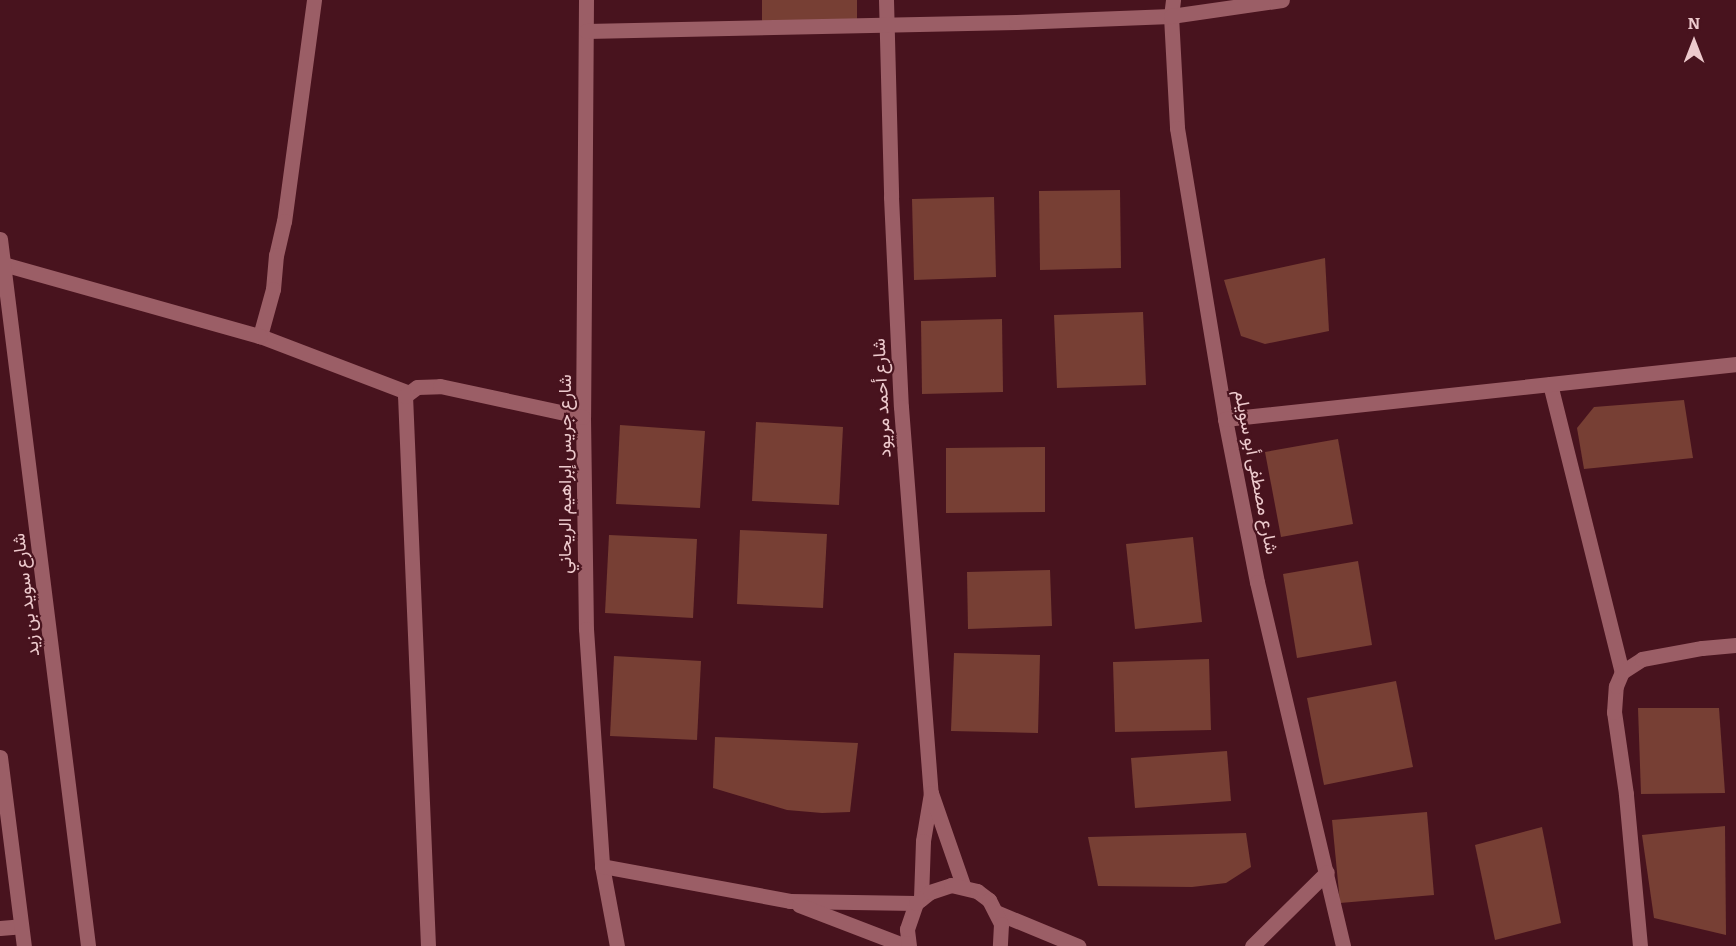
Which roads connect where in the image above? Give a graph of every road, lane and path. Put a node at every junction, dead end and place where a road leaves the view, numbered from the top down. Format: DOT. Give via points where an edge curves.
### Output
graph roads {
  1 [pos="314,0"];
  2 [pos="586,0"];
  3 [pos="886,0"];
  4 [pos="1173,0"];
  5 [pos="1282,0"];
  6 [pos="1171,16"];
  7 [pos="886,25"];
  8 [pos="586,31"];
  9 [pos="0,239"];
  10 [pos="3,264"];
  11 [pos="260,336"];
  12 [pos="1736,364"];
  13 [pos="1550,384"];
  14 [pos="407,392"];
  15 [pos="583,417"];
  16 [pos="1225,419"];
  17 [pos="1736,645"];
  18 [pos="1622,672"];
  19 [pos="0,757"];
  20 [pos="931,793"];
  21 [pos="602,866"];
  22 [pos="1327,872"];
  23 [pos="963,885"];
  24 [pos="790,901"];
  25 [pos="919,901"];
  26 [pos="998,913"];
  27 [pos="21,926"];
  28 [pos="0,928"];
  29 [pos="24,946"];
  30 [pos="88,946"];
  31 [pos="428,946"];
  32 [pos="618,946"];
  33 [pos="907,946"];
  34 [pos="1000,946"];
  35 [pos="1078,946"];
  36 [pos="1252,946"];
  37 [pos="1343,946"];
  38 [pos="1640,946"];
  1 -- 11 [label="street" via="273,289"];
  2 -- 8 [label="street, شارع جريس إبراهيم الريحاني"];
  3 -- 7 [label="street, شارع أحمد مريود"];
  4 -- 6 [label="street, شارع مصطفى أبو سويلم"];
  5 -- 6 [label="street"];
  6 -- 7 [label="street"];
  6 -- 16 [label="street, شارع مصطفى أبو سويلم" via="1177,128"];
  7 -- 8 [label="street"];
  7 -- 20 [label="street, شارع أحمد مريود" via="901,407"];
  8 -- 15 [label="street, شارع جريس إبراهيم الريحاني"];
  9 -- 10 [label="street, شارع سويد بن زيد"];
  10 -- 11 [label="street"];
  10 -- 30 [label="street, شارع سويد بن زيد"];
  11 -- 14 [label="street"];
  12 -- 13 [label="street"];
  13 -- 16 [label="street"];
  13 -- 18 [label="street"];
  14 -- 15 [label="street" via="426,385 440,386"];
  14 -- 31 [label="street" via="405,423"];
  15 -- 21 [label="street, شارع جريس إبراهيم الريحاني" via="586,640"];
  16 -- 22 [label="street, شارع مصطفى أبو سويلم" via="1260,592"];
  17 -- 18 [label="street" via="1657,655 1629,665"];
  18 -- 38 [label="street" via="1616,686 1614,712"];
  19 -- 27 [label="street"];
  20 -- 23 [label="street, شارع أحمد مريود"];
  20 -- 25 [label="street, شارع أحمد مريود"];
  21 -- 24 [label="street"];
  21 -- 32 [label="street, شارع جريس إبراهيم الريحاني"];
  22 -- 36 [label="street"];
  22 -- 37 [label="street, شارع مصطفى أبو سويلم"];
  23 -- 25 [label="street" via="940,887"];
  23 -- 26 [label="street" via="989,900"];
  24 -- 25 [label="street"];
  24 -- 33 [label="street"];
  25 -- 33 [label="street, شارع أحمد مريود" via="907,929"];
  26 -- 34 [label="street"];
  26 -- 35 [label="street"];
  27 -- 28 [label="street"];
  27 -- 29 [label="street"];
}
